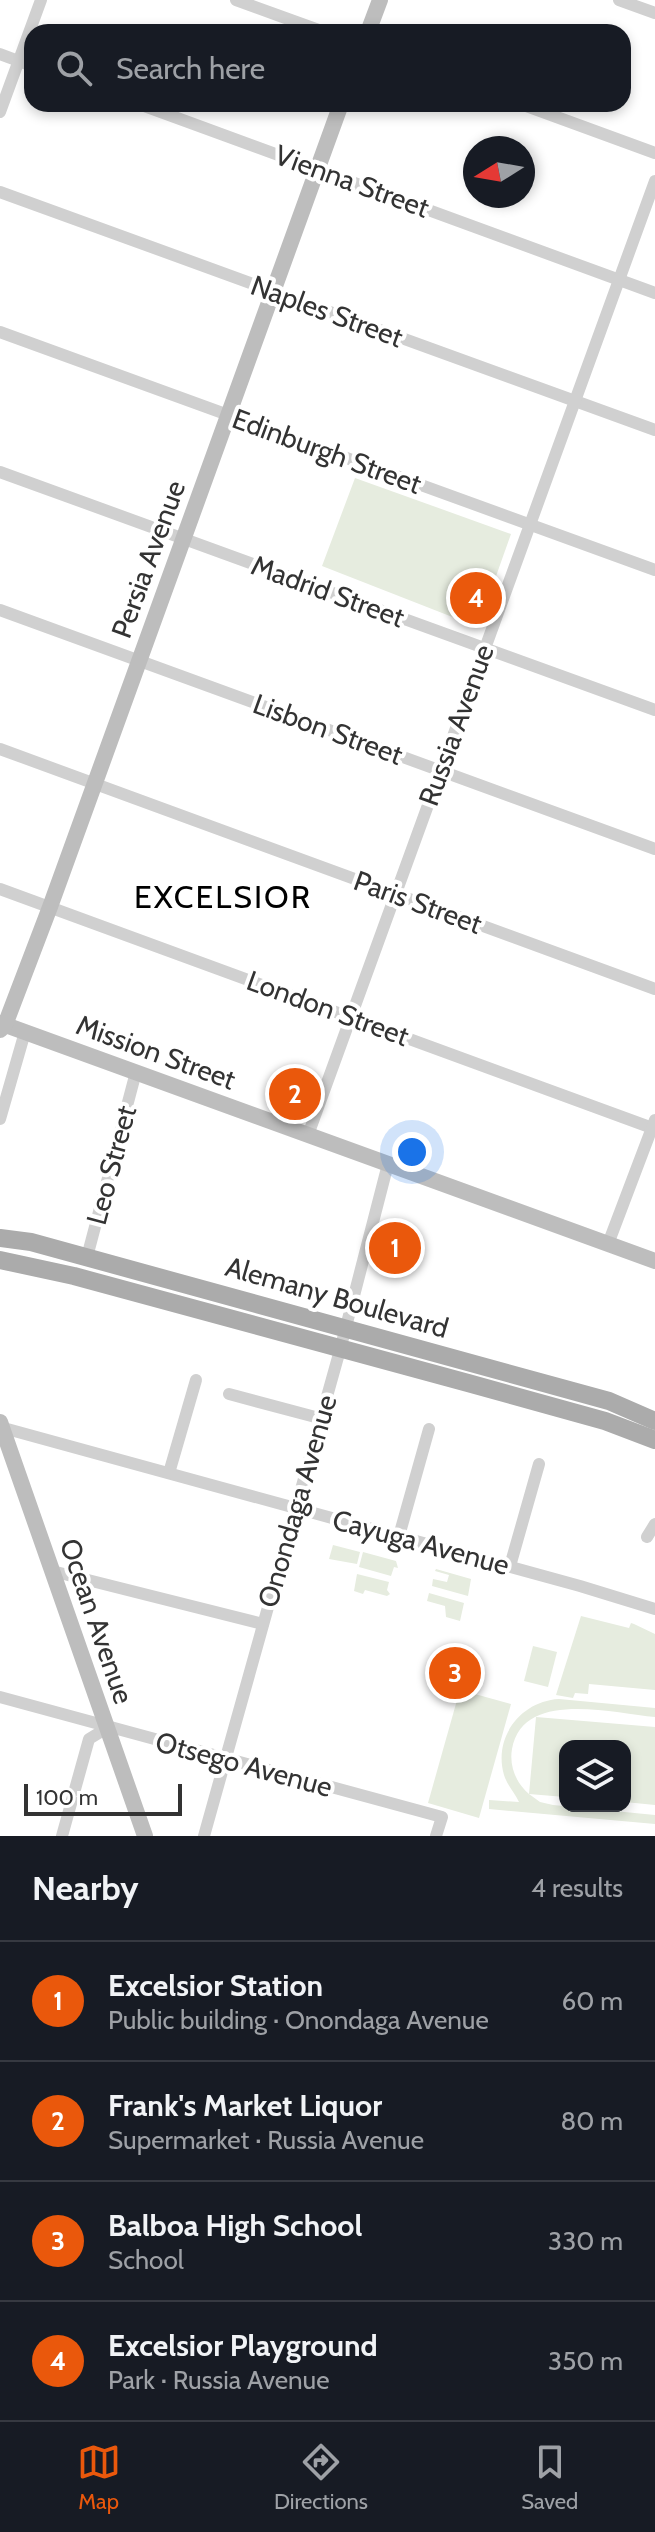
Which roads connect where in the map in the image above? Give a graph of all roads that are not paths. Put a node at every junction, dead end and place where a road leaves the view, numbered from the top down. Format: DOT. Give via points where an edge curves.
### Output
graph roads {
  1 [pos="41,0"];
  2 [pos="236,0"];
  3 [pos="380,0"];
  4 [pos="619,0"];
  5 [pos="655,13"];
  6 [pos="32,24"];
  7 [pos="302,24"];
  8 [pos="371,24"];
  9 [pos="24,47"];
  10 [pos="0,54"];
  11 [pos="19,61"];
  12 [pos="24,63"];
  13 [pos="0,112"];
  14 [pos="161,112"];
  15 [pos="338,112"];
  16 [pos="543,112"];
  17 [pos="655,153"];
  18 [pos="318,169"];
  19 [pos="655,181"];
  20 [pos="0,192"];
  21 [pos="619,279"];
  22 [pos="273,292"];
  23 [pos="655,293"];
  24 [pos="0,332"];
  25 [pos="575,400"];
  26 [pos="228,415"];
  27 [pos="655,430"];
  28 [pos="0,472"];
  29 [pos="529,525"];
  30 [pos="184,538"];
  31 [pos="655,570"];
  32 [pos="0,610"];
  33 [pos="484,648"];
  34 [pos="139,661"];
  35 [pos="655,710"];
  36 [pos="0,749"];
  37 [pos="440,770"];
  38 [pos="95,783"];
  39 [pos="655,849"];
  40 [pos="0,889"];
  41 [pos="395,894"];
  42 [pos="50,907"];
  43 [pos="655,989"];
  44 [pos="350,1017"];
  45 [pos="2,1026"];
  46 [pos="25,1032"];
  47 [pos="136,1072"];
  48 [pos="0,1119"];
  49 [pos="654,1125"];
  50 [pos="308,1135"];
  51 [pos="388,1164"];
  52 [pos="0,1238"];
  53 [pos="608,1244"];
  54 [pos="87,1257"];
  55 [pos="655,1261"];
  56 [pos="5,1264"];
  57 [pos="345,1330"];
  58 [pos="340,1350"];
  59 [pos="196,1380"];
  60 [pos="229,1394"];
  61 [pos="319,1418"];
  62 [pos="655,1421"];
  63 [pos="1,1426"];
  64 [pos="429,1429"];
  65 [pos="655,1440"];
  66 [pos="539,1464"];
  67 [pos="169,1473"];
  68 [pos="295,1507"];
  69 [pos="655,1524"];
  70 [pos="399,1536"];
  71 [pos="647,1537"];
  72 [pos="510,1566"];
  73 [pos="52,1571"];
  74 [pos="655,1609"];
  75 [pos="263,1624"];
  76 [pos="0,1697"];
  77 [pos="107,1728"];
  78 [pos="226,1758"];
  79 [pos="62,1836"];
  80 [pos="145,1836"];
  81 [pos="204,1836"];
  82 [pos="436,1836"];
  1 -- 6 [label="street"];
  2 -- 7 [label="street"];
  3 -- 8 [label="main road"];
  4 -- 5 [label="street"];
  9 -- 11 [label="street"];
  10 -- 11 [label="street"];
  11 -- 12 [label="street"];
  11 -- 13 [label="street"];
  14 -- 18 [label="street, Vienna Street"];
  15 -- 18 [label="main road, Persia Avenue"];
  16 -- 17 [label="street"];
  18 -- 21 [label="street, Vienna Street"];
  18 -- 22 [label="main road, Persia Avenue"];
  19 -- 21 [label="street, Russia Avenue"];
  20 -- 22 [label="street, Naples Street"];
  21 -- 23 [label="street, Vienna Street"];
  21 -- 25 [label="street, Russia Avenue"];
  22 -- 25 [label="street, Naples Street"];
  22 -- 26 [label="main road, Persia Avenue"];
  24 -- 26 [label="street, Edinburgh Street"];
  25 -- 27 [label="street, Naples Street"];
  25 -- 29 [label="street, Russia Avenue"];
  26 -- 29 [label="street, Edinburgh Street"];
  26 -- 30 [label="main road, Persia Avenue"];
  28 -- 30 [label="street, Madrid Street"];
  29 -- 31 [label="street, Edinburgh Street"];
  29 -- 33 [label="street, Russia Avenue"];
  30 -- 33 [label="street, Madrid Street"];
  30 -- 34 [label="main road, Persia Avenue"];
  32 -- 34 [label="street, Lisbon Street"];
  33 -- 35 [label="street, Madrid Street"];
  33 -- 37 [label="street, Russia Avenue"];
  34 -- 37 [label="street, Lisbon Street"];
  34 -- 38 [label="main road, Persia Avenue"];
  36 -- 38 [label="street, Paris Street"];
  37 -- 39 [label="street, Lisbon Street"];
  37 -- 41 [label="street, Russia Avenue"];
  38 -- 41 [label="street, Paris Street"];
  38 -- 42 [label="main road, Persia Avenue"];
  40 -- 42 [label="street, London Street"];
  41 -- 43 [label="street, Paris Street"];
  41 -- 44 [label="street, Russia Avenue"];
  42 -- 44 [label="street, London Street"];
  42 -- 45 [label="main road, Persia Avenue"];
  44 -- 49 [label="street, London Street"];
  44 -- 50 [label="street, Russia Avenue"];
  45 -- 46 [label="main road, Mission Street"];
  46 -- 47 [label="main road, Mission Street"];
  46 -- 48 [label="street"];
  47 -- 50 [label="main road, Mission Street"];
  47 -- 54 [label="street, Leo Street"];
  49 -- 53 [label="street"];
  50 -- 51 [label="main road, Mission Street"];
  51 -- 53 [label="main road, Mission Street"];
  51 -- 57 [label="street, Onondaga Avenue"];
  52 -- 54 [label="main road, Alemany Boulevard"];
  53 -- 55 [label="main road, Mission Street"];
  54 -- 57 [label="main road, Alemany Boulevard"];
  56 -- 58 [label="main road, Alemany Boulevard"];
  57 -- 58 [label="street, Onondaga Avenue"];
  57 -- 62 [label="main road, Alemany Boulevard" via="609,1401"];
  58 -- 61 [label="street, Onondaga Avenue"];
  58 -- 65 [label="main road, Alemany Boulevard" via="605,1421"];
  59 -- 67 [label="street"];
  60 -- 61 [label="street"];
  61 -- 68 [label="street, Onondaga Avenue"];
  63 -- 67 [label="street, Cayuga Avenue"];
  63 -- 73 [label="main road, Ocean Avenue"];
  64 -- 70 [label="street"];
  66 -- 72 [label="street"];
  67 -- 68 [label="street, Cayuga Avenue"];
  68 -- 70 [label="street, Cayuga Avenue"];
  68 -- 75 [label="street, Onondaga Avenue"];
  69 -- 71 [label="street"];
  70 -- 72 [label="street, Cayuga Avenue"];
  72 -- 74 [label="street, Cayuga Avenue"];
  73 -- 75 [label="street"];
  73 -- 77 [label="main road, Ocean Avenue"];
  75 -- 78 [label="street, Onondaga Avenue"];
  76 -- 77 [label="street, Otsego Avenue"];
  77 -- 78 [label="street, Otsego Avenue"];
  77 -- 79 [label="street" via="89,1739"];
  77 -- 80 [label="main road, Ocean Avenue"];
  78 -- 81 [label="street, Onondaga Avenue"];
  78 -- 82 [label="street, Otsego Avenue" via="442,1817"];
}
